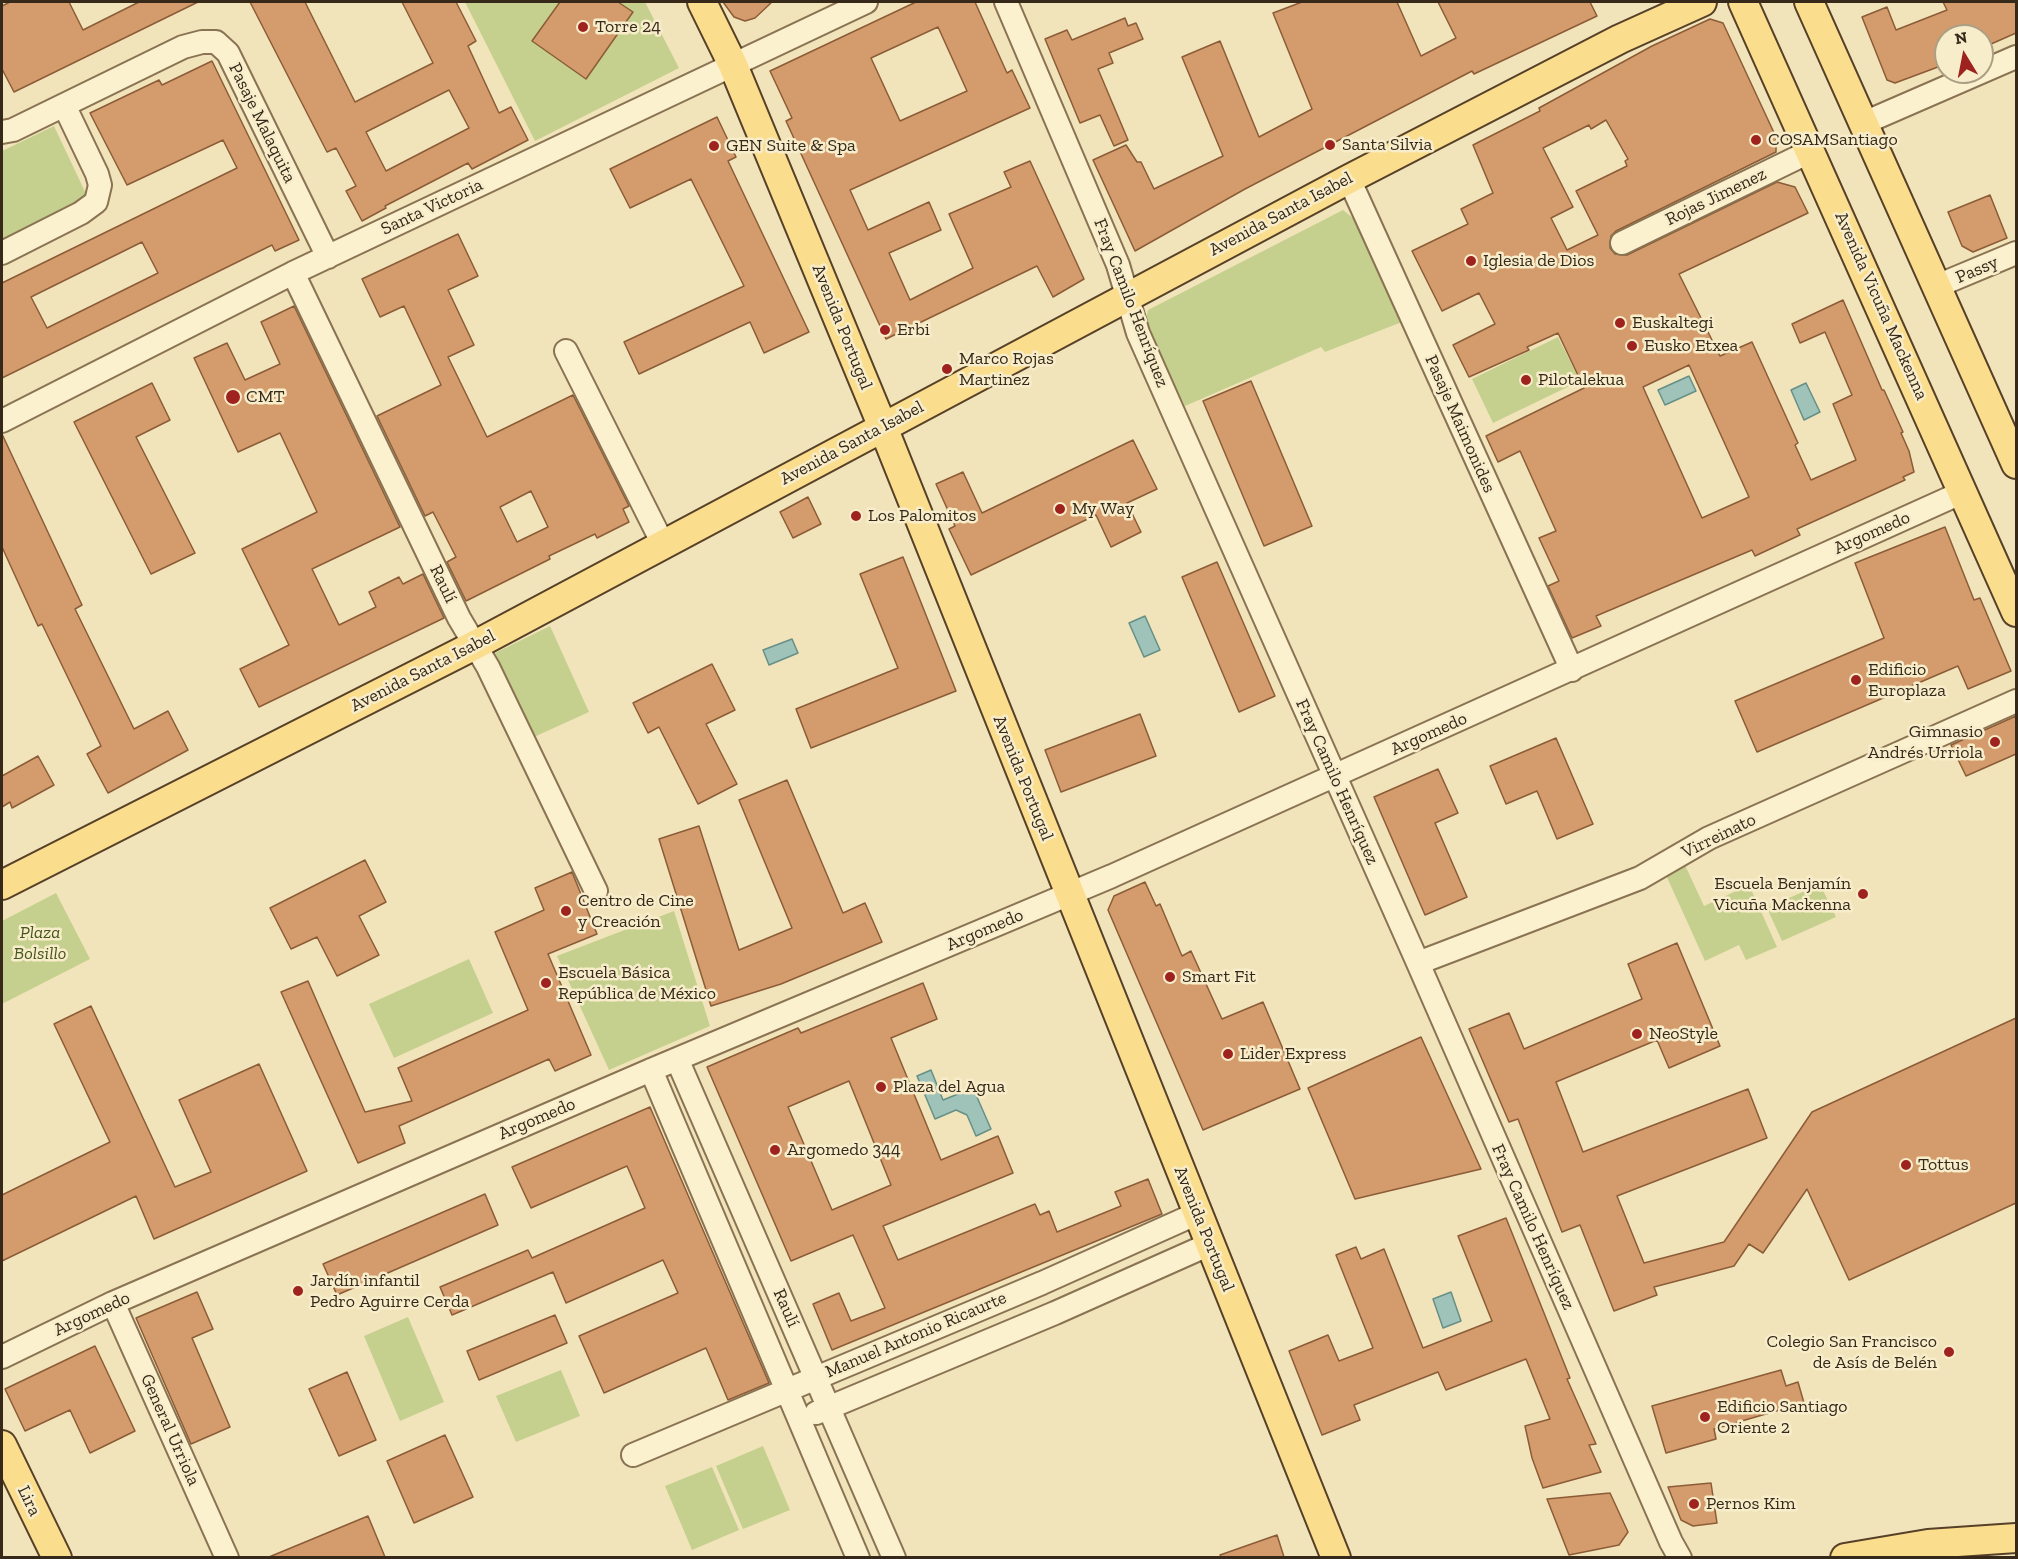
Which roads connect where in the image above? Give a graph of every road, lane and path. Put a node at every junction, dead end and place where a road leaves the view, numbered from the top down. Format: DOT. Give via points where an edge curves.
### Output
graph roads {
  1 [pos="702,2"];
  2 [pos="866,2"];
  3 [pos="1006,2"];
  4 [pos="1702,2"];
  5 [pos="1743,2"];
  6 [pos="1809,2"];
  7 [pos="2016,57"];
  8 [pos="733,65"];
  9 [pos="64,105"];
  10 [pos="1864,123"];
  11 [pos="2,132"];
  12 [pos="1811,151"];
  13 [pos="1349,179"];
  14 [pos="1622,243"];
  15 [pos="2,253"];
  16 [pos="2016,253"];
  17 [pos="328,257"];
  18 [pos="293,273"];
  19 [pos="1937,286"];
  20 [pos="1128,294"];
  21 [pos="566,351"];
  22 [pos="2,421"];
  23 [pos="883,426"];
  24 [pos="2016,464"];
  25 [pos="1963,492"];
  26 [pos="663,544"];
  27 [pos="2016,612"];
  28 [pos="475,645"];
  29 [pos="1572,670"];
  30 [pos="2016,701"];
  31 [pos="1335,777"];
  32 [pos="2,885"];
  33 [pos="597,891"];
  34 [pos="1070,894"];
  35 [pos="1418,963"];
  36 [pos="677,1059"];
  37 [pos="651,1070"];
  38 [pos="1198,1214"];
  39 [pos="1210,1244"];
  40 [pos="1042,1282"];
  41 [pos="113,1303"];
  42 [pos="1055,1313"];
  43 [pos="921,1332"];
  44 [pos="2,1357"];
  45 [pos="934,1364"];
  46 [pos="816,1377"];
  47 [pos="785,1389"];
  48 [pos="828,1408"];
  49 [pos="798,1420"];
  50 [pos="2,1445"];
  51 [pos="633,1455"];
  52 [pos="2016,1538"];
  53 [pos="1973,1548"];
  54 [pos="57,1557"];
  55 [pos="227,1557"];
  56 [pos="858,1557"];
  57 [pos="894,1557"];
  58 [pos="1336,1557"];
  59 [pos="1680,1557"];
  60 [pos="1845,1557"];
  1 -- 8 [label="main road, Avenida Portugal"];
  2 -- 8 [label="street, Santa Victoria"];
  3 -- 20 [label="street, Fray Camilo Henríquez" via="1119,264"];
  4 -- 13 [label="main road, Avenida Santa Isabel" via="1620,39"];
  5 -- 12 [label="main road, Avenida Vicuña Mackenna"];
  6 -- 10 [label="main road"];
  7 -- 10 [label="street"];
  8 -- 17 [label="street, Santa Victoria"];
  8 -- 23 [label="main road, Avenida Portugal"];
  9 -- 11 [label="street, Pasaje Malaquita"];
  9 -- 15 [label="street" via="97,174 96,202"];
  9 -- 17 [label="street, Pasaje Malaquita" via="183,47 202,42 221,44"];
  10 -- 19 [label="main road"];
  12 -- 14 [label="street, Rojas Jimenez"];
  12 -- 25 [label="main road, Avenida Vicuña Mackenna"];
  13 -- 20 [label="main road, Avenida Santa Isabel"];
  13 -- 29 [label="street, Pasaje Maimonides"];
  16 -- 19 [label="street, Passy"];
  17 -- 18 [label="street, Santa Victoria"];
  18 -- 22 [label="street, Santa Victoria"];
  18 -- 28 [label="street, Raulí"];
  19 -- 24 [label="main road"];
  20 -- 23 [label="main road, Avenida Santa Isabel"];
  20 -- 31 [label="street, Fray Camilo Henríquez" via="1138,333"];
  21 -- 26 [label="street"];
  23 -- 26 [label="main road, Avenida Santa Isabel"];
  23 -- 34 [label="main road, Avenida Portugal"];
  25 -- 27 [label="main road, Avenida Vicuña Mackenna"];
  25 -- 29 [label="street, Argomedo"];
  26 -- 28 [label="main road, Avenida Santa Isabel"];
  28 -- 32 [label="main road, Avenida Santa Isabel"];
  28 -- 33 [label="street, Raulí"];
  29 -- 31 [label="street, Argomedo"];
  30 -- 35 [label="street, Virreinato" via="1709,838 1640,878"];
  31 -- 34 [label="street, Argomedo"];
  31 -- 35 [label="street, Fray Camilo Henríquez"];
  34 -- 36 [label="street, Argomedo"];
  34 -- 38 [label="main road, Avenida Portugal"];
  35 -- 59 [label="street, Fray Camilo Henríquez"];
  36 -- 37 [label="street, Argomedo"];
  36 -- 46 [label="street, Raulí"];
  37 -- 41 [label="street, Argomedo"];
  37 -- 47 [label="street, Raulí"];
  38 -- 39 [label="main road, Avenida Portugal"];
  38 -- 40 [label="street, Manuel Antonio Ricaurte"];
  39 -- 42 [label="street, Manuel Antonio Ricaurte"];
  39 -- 58 [label="main road, Avenida Portugal"];
  40 -- 42 [label="street"];
  40 -- 43 [label="street, Manuel Antonio Ricaurte"];
  41 -- 44 [label="street, Argomedo"];
  41 -- 55 [label="street, General Urriola"];
  42 -- 45 [label="street, Manuel Antonio Ricaurte"];
  43 -- 45 [label="street"];
  43 -- 46 [label="street, Manuel Antonio Ricaurte"];
  45 -- 48 [label="street, Manuel Antonio Ricaurte"];
  46 -- 47 [label="street, Manuel Antonio Ricaurte"];
  46 -- 48 [label="street, Raulí"];
  47 -- 49 [label="street, Raulí"];
  47 -- 51 [label="street, Manuel Antonio Ricaurte"];
  48 -- 49 [label="street, Manuel Antonio Ricaurte"];
  48 -- 57 [label="street, Raulí"];
  49 -- 56 [label="street, Raulí"];
  50 -- 54 [label="main road, Lira"];
  52 -- 53 [label="main road"];
  53 -- 60 [label="main road"];
}
